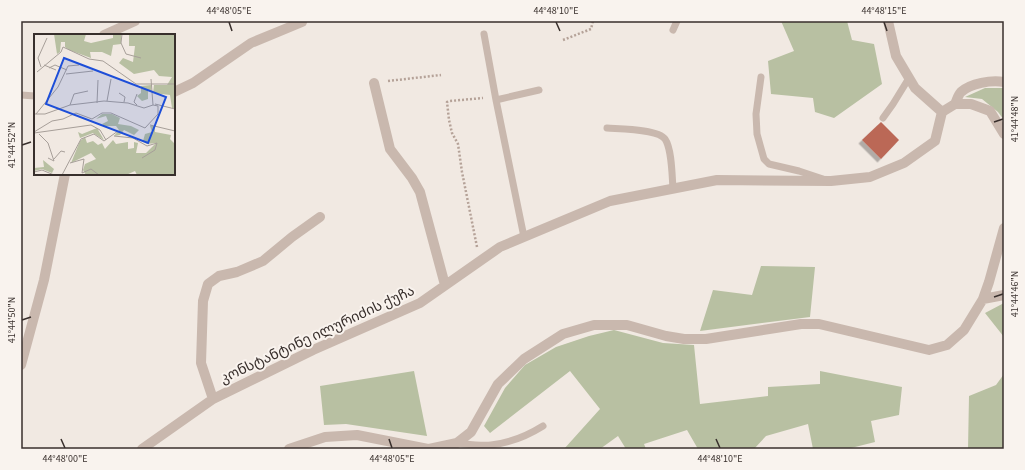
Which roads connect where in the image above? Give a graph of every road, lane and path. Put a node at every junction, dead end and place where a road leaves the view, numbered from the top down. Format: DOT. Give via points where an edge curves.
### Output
graph roads {
  1 [pos="135,21"];
  2 [pos="593,21"];
  3 [pos="677,21"];
  4 [pos="888,21"];
  5 [pos="302,22"];
  6 [pos="673,30"];
  7 [pos="106,34"];
  8 [pos="484,34"];
  9 [pos="563,40"];
  10 [pos="441,74"];
  11 [pos="761,77"];
  12 [pos="909,78"];
  13 [pos="374,82"];
  14 [pos="1004,82"];
  15 [pos="540,90"];
  16 [pos="175,92"];
  17 [pos="21,95"];
  18 [pos="34,96"];
  19 [pos="495,98"];
  20 [pos="955,104"];
  21 [pos="942,112"];
  22 [pos="883,118"];
  23 [pos="607,128"];
  24 [pos="1004,134"];
  25 [pos="65,175"];
  26 [pos="831,181"];
  27 [pos="674,189"];
  28 [pos="320,217"];
  29 [pos="1004,228"];
  30 [pos="524,237"];
  31 [pos="479,262"];
  32 [pos="446,285"];
  33 [pos="1004,295"];
  34 [pos="982,299"];
  35 [pos="21,365"];
  36 [pos="213,398"];
  37 [pos="543,426"];
  38 [pos="457,443"];
  39 [pos="142,449"];
  40 [pos="289,449"];
  41 [pos="428,449"];
  1 -- 7 [label="street"];
  2 -- 9 [label="path" via="591,29"];
  3 -- 6 [label="lane"];
  4 -- 12 [label="street" via="896,56"];
  5 -- 16 [label="street" via="251,43 193,83"];
  8 -- 19 [label="lane"];
  10 -- 13 [label="path"];
  11 -- 26 [label="lane" via="756,114 757,134 764,159 769,164 799,170"];
  12 -- 21 [label="street" via="915,88"];
  12 -- 22 [label="lane"];
  13 -- 32 [label="street" via="390,149 420,192"];
  14 -- 20 [label="street" via="995,81 968,87 960,93"];
  15 -- 19 [label="lane"];
  17 -- 18 [label="lane"];
  19 -- 30 [label="lane"];
  19 -- 31 [label="path" via="447,102 451,127 458,144"];
  20 -- 21 [label="street"];
  20 -- 24 [label="street" via="971,104 990,111"];
  21 -- 26 [label="street, კონსტანტინე ილურიძის ქუჩა" via="935,141 904,163 870,177"];
  23 -- 27 [label="lane" via="650,132 665,138"];
  25 -- 35 [label="street" via="44,280"];
  26 -- 27 [label="street, კონსტანტინე ილურიძის ქუჩა" via="717,180"];
  27 -- 30 [label="street, კონსტანტინე ილურიძის ქუჩა" via="610,201"];
  28 -- 36 [label="street" via="292,236 263,261 219,276 208,284 204,301 201,363"];
  29 -- 34 [label="street"];
  30 -- 31 [label="street, კონსტანტინე ილურიძის ქუჩა" via="500,247"];
  31 -- 32 [label="street, კონსტანტინე ილურიძის ქუჩა"];
  32 -- 36 [label="street, კონსტანტინე ილურიძის ქუჩა" via="420,303"];
  33 -- 34 [label="street"];
  34 -- 38 [label="street" via="964,330 947,345 929,350 819,324 801,324 706,339 666,336 627,325 594,325 563,334 524,359 498,384 470,432"];
  36 -- 39 [label="street, კონსტანტინე ილურიძის ქუჩა"];
  37 -- 38 [label="lane" via="534,432 502,443"];
  38 -- 41 [label="street"];
  40 -- 41 [label="street" via="325,437 357,435"];
}
